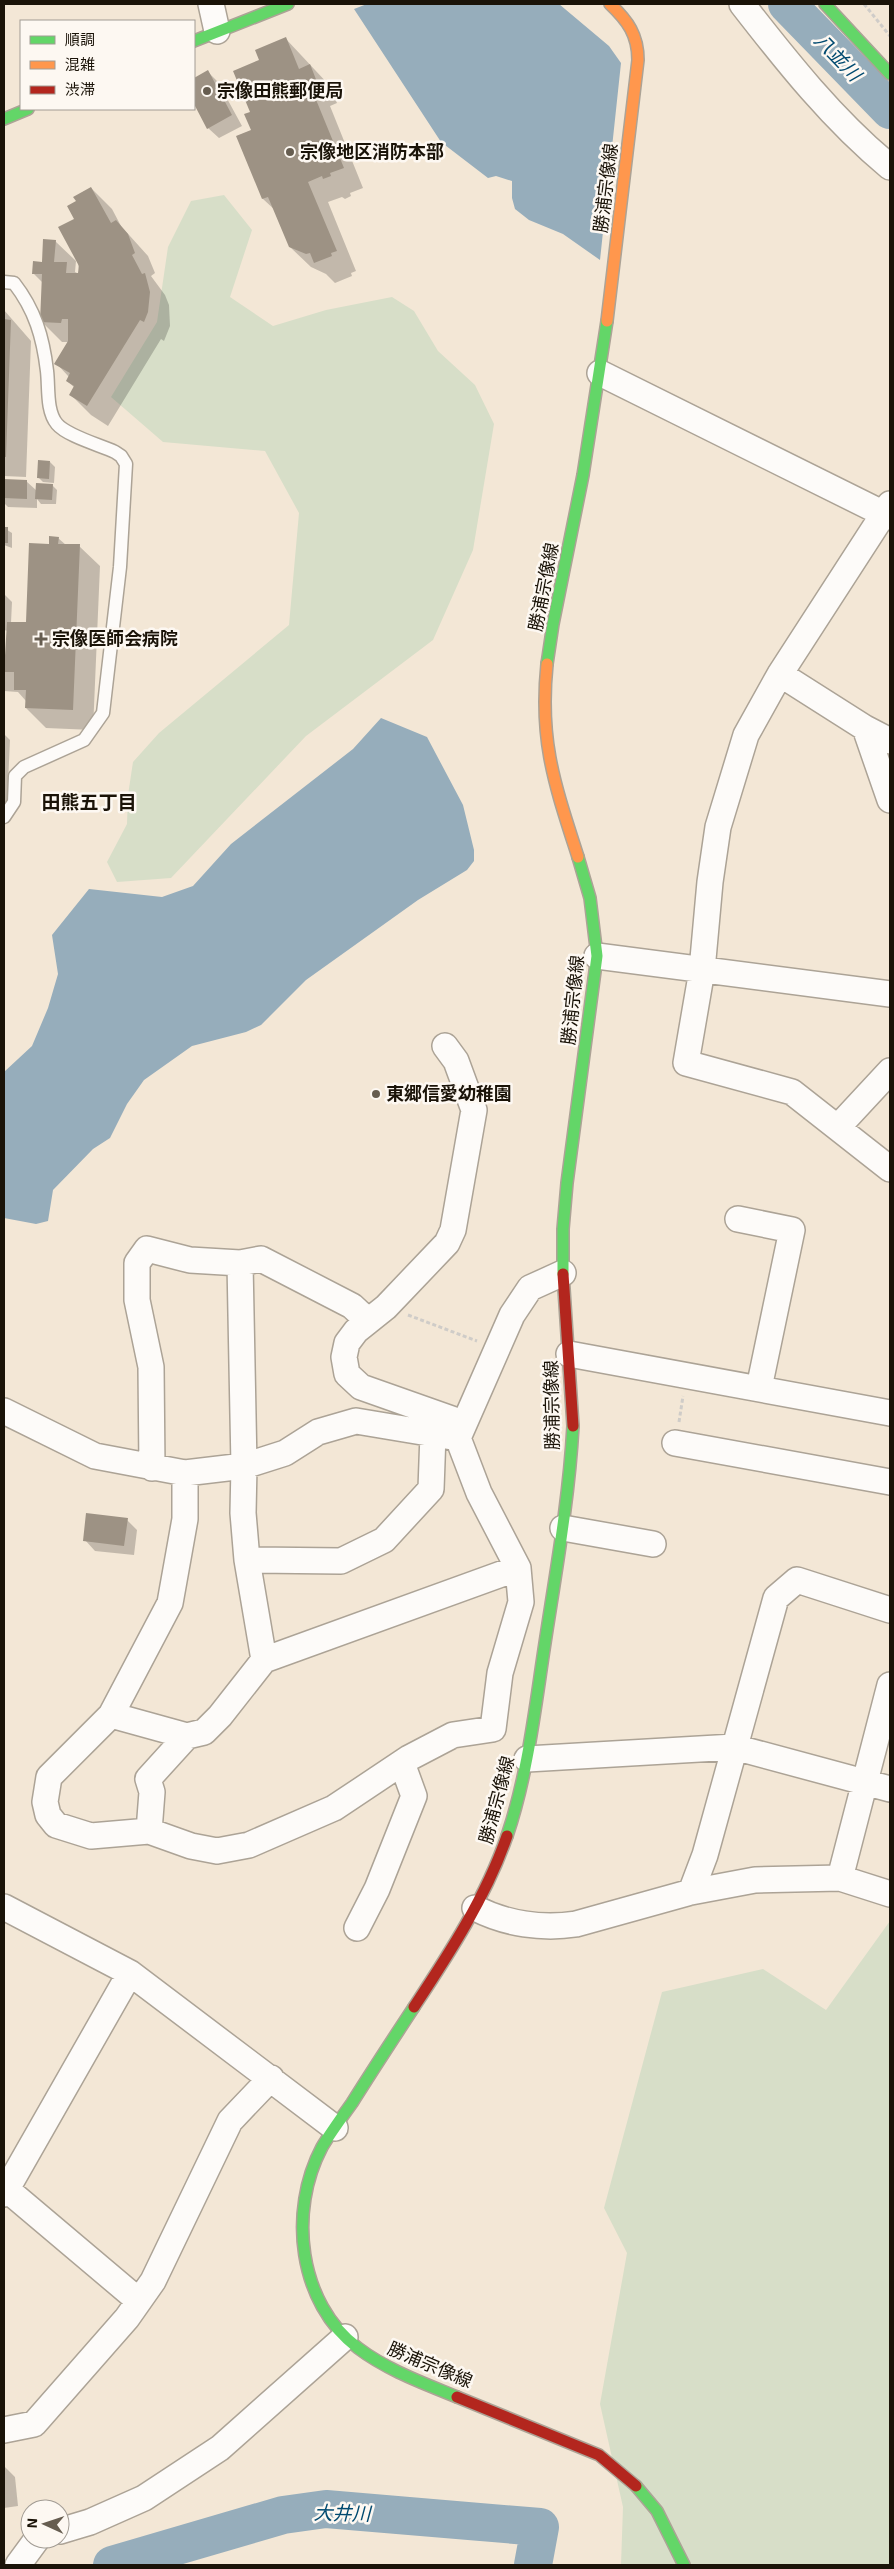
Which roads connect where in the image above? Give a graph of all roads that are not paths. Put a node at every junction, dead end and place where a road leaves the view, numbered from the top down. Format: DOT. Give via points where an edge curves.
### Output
graph roads {
  1 [pos="211,4"];
  2 [pos="288,4"];
  3 [pos="742,4"];
  4 [pos="825,4"];
  5 [pos="622,8"];
  6 [pos="217,31"];
  7 [pos="195,41"];
  8 [pos="890,74"];
  9 [pos="26,110"];
  10 [pos="4,119"];
  11 [pos="890,167"];
  12 [pos="4,282"];
  13 [pos="600,373"];
  14 [pos="888,512"];
  15 [pos="780,674"];
  16 [pos="865,728"];
  17 [pos="890,741"];
  18 [pos="890,800"];
  19 [pos="4,817"];
  20 [pos="597,956"];
  21 [pos="702,970"];
  22 [pos="890,994"];
  23 [pos="445,1046"];
  24 [pos="890,1071"];
  25 [pos="838,1127"];
  26 [pos="890,1169"];
  27 [pos="738,1219"];
  28 [pos="240,1263"];
  29 [pos="563,1273"];
  30 [pos="377,1314"];
  31 [pos="569,1354"];
  32 [pos="759,1388"];
  33 [pos="4,1411"];
  34 [pos="890,1413"];
  35 [pos="460,1431"];
  36 [pos="433,1434"];
  37 [pos="675,1443"];
  38 [pos="244,1466"];
  39 [pos="152,1468"];
  40 [pos="185,1473"];
  41 [pos="890,1482"];
  42 [pos="563,1528"];
  43 [pos="653,1544"];
  44 [pos="247,1560"];
  45 [pos="518,1568"];
  46 [pos="890,1610"];
  47 [pos="264,1660"];
  48 [pos="890,1685"];
  49 [pos="111,1715"];
  50 [pos="187,1736"];
  51 [pos="734,1747"];
  52 [pos="527,1759"];
  53 [pos="402,1762"];
  54 [pos="864,1783"];
  55 [pos="890,1789"];
  56 [pos="149,1831"];
  57 [pos="840,1878"];
  58 [pos="691,1892"];
  59 [pos="890,1894"];
  60 [pos="4,1907"];
  61 [pos="475,1908"];
  62 [pos="357,1928"];
  63 [pos="130,1973"];
  64 [pos="271,2078"];
  65 [pos="335,2128"];
  66 [pos="5,2190"];
  67 [pos="139,2301"];
  68 [pos="345,2337"];
  69 [pos="4,2430"];
  70 [pos="70,2528"];
  71 [pos="29,2549"];
  72 [pos="18,2565"];
  73 [pos="684,2565"];
  1 -- 6 [label="street"];
  2 -- 6 [label="main road"];
  3 -- 11 [label="street" via="796,73 861,143"];
  4 -- 8 [label="main road"];
  5 -- 13 [label="main road, 勝浦宗像線" via="639,45"];
  6 -- 7 [label="main road"];
  9 -- 10 [label="main road"];
  12 -- 19 [label="lane" via="14,283 36,316 47,370 50,409 56,423 64,430 115,452 126,464 120,568 103,713 84,740 24,767 15,776 14,802"];
  13 -- 14 [label="street"];
  13 -- 20 [label="main road, 勝浦宗像線" via="578,506 554,620 544,713 549,766 587,888 595,923"];
  14 -- 15 [label="street"];
  15 -- 16 [label="street"];
  15 -- 21 [label="street" via="746,735 718,827"];
  16 -- 17 [label="street"];
  16 -- 18 [label="street"];
  20 -- 21 [label="street"];
  20 -- 29 [label="main road, 勝浦宗像線" via="567,1183"];
  21 -- 22 [label="street"];
  21 -- 25 [label="street" via="686,1063 792,1092"];
  23 -- 30 [label="street" via="456,1061 474,1110 457,1217 447,1243"];
  24 -- 25 [label="street"];
  25 -- 26 [label="street"];
  27 -- 32 [label="street" via="792,1230"];
  28 -- 30 [label="street" via="261,1259 352,1306"];
  28 -- 38 [label="street"];
  28 -- 39 [label="street" via="190,1260 147,1250 137,1263 137,1300 151,1367"];
  29 -- 31 [label="main road, 勝浦宗像線"];
  29 -- 35 [label="street" via="530,1288 512,1315"];
  30 -- 35 [label="street" via="346,1343 347,1374 361,1387"];
  31 -- 32 [label="street"];
  31 -- 42 [label="main road, 勝浦宗像線" via="573,1418 570,1480"];
  32 -- 34 [label="street"];
  33 -- 39 [label="street" via="95,1456"];
  35 -- 36 [label="street"];
  35 -- 45 [label="street" via="479,1493"];
  36 -- 38 [label="street" via="356,1421 318,1432 285,1453"];
  36 -- 44 [label="street" via="431,1490 384,1540 341,1561"];
  37 -- 41 [label="street"];
  38 -- 40 [label="street"];
  38 -- 44 [label="street"];
  39 -- 40 [label="street"];
  40 -- 49 [label="street" via="185,1519 170,1603"];
  42 -- 43 [label="street"];
  42 -- 52 [label="main road, 勝浦宗像線"];
  44 -- 47 [label="street"];
  45 -- 47 [label="street"];
  45 -- 53 [label="street" via="521,1602 500,1673 493,1729 453,1735"];
  46 -- 51 [label="street" via="797,1580 776,1598"];
  47 -- 50 [label="street" via="204,1732"];
  48 -- 54 [label="street"];
  49 -- 50 [label="street"];
  49 -- 56 [label="street" via="48,1777 45,1802 48,1815 56,1825 91,1836"];
  50 -- 56 [label="street" via="148,1779 152,1792"];
  51 -- 52 [label="street"];
  51 -- 54 [label="street"];
  51 -- 58 [label="street" via="705,1855"];
  52 -- 61 [label="main road, 勝浦宗像線" via="516,1809 498,1862"];
  53 -- 56 [label="street" via="334,1808 249,1845 218,1851 191,1846"];
  53 -- 62 [label="street" via="414,1796 377,1889"];
  54 -- 55 [label="street"];
  54 -- 57 [label="street"];
  57 -- 58 [label="street" via="755,1880"];
  57 -- 59 [label="street"];
  58 -- 61 [label="street" via="557,1927 525,1925"];
  60 -- 63 [label="street"];
  61 -- 65 [label="main road, 勝浦宗像線" via="449,1954"];
  63 -- 64 [label="street"];
  63 -- 66 [label="street"];
  64 -- 65 [label="street"];
  64 -- 67 [label="street" via="230,2121 154,2281"];
  65 -- 68 [label="main road, 勝浦宗像線" via="310,2176 302,2232 312,2285 324,2309"];
  66 -- 67 [label="street"];
  67 -- 69 [label="street" via="34,2424"];
  68 -- 70 [label="street" via="220,2448 144,2498"];
  68 -- 73 [label="main road, 勝浦宗像線" via="372,2358 402,2374 599,2455 638,2488 657,2511"];
  71 -- 72 [label="street"];
}
